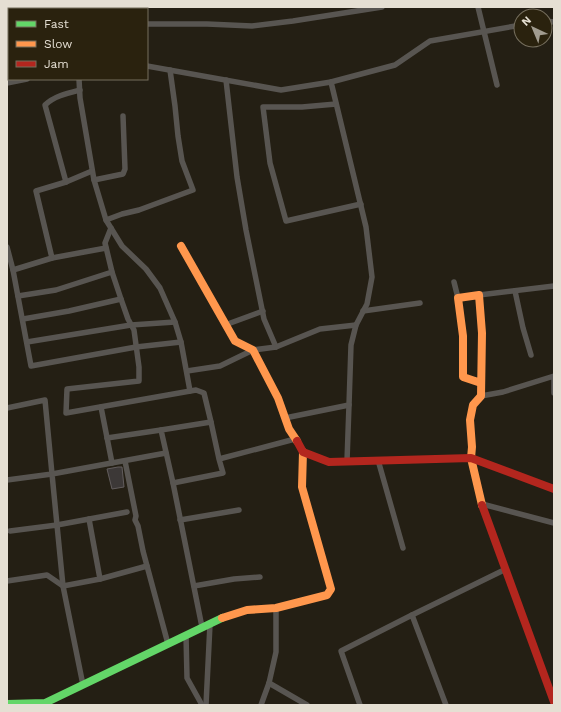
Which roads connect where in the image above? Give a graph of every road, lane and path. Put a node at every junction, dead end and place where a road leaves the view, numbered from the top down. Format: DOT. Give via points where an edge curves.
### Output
graph roads {
  1 [pos="382,7"];
  2 [pos="478,7"];
  3 [pos="148,24"];
  4 [pos="513,26"];
  5 [pos="483,32"];
  6 [pos="148,66"];
  7 [pos="170,70"];
  8 [pos="22,80"];
  9 [pos="79,80"];
  10 [pos="226,80"];
  11 [pos="331,82"];
  12 [pos="7,83"];
  13 [pos="497,85"];
  14 [pos="80,90"];
  15 [pos="336,104"];
  16 [pos="123,116"];
  17 [pos="92,171"];
  18 [pos="94,180"];
  19 [pos="66,182"];
  20 [pos="361,204"];
  21 [pos="106,220"];
  22 [pos="111,228"];
  23 [pos="180,246"];
  24 [pos="7,247"];
  25 [pos="106,248"];
  26 [pos="52,258"];
  27 [pos="13,270"];
  28 [pos="112,272"];
  29 [pos="454,282"];
  30 [pos="554,286"];
  31 [pos="515,291"];
  32 [pos="479,295"];
  33 [pos="18,296"];
  34 [pos="458,298"];
  35 [pos="121,299"];
  36 [pos="420,303"];
  37 [pos="363,311"];
  38 [pos="263,312"];
  39 [pos="23,318"];
  40 [pos="175,322"];
  41 [pos="131,325"];
  42 [pos="225,325"];
  43 [pos="356,325"];
  44 [pos="27,342"];
  45 [pos="181,342"];
  46 [pos="136,347"];
  47 [pos="276,347"];
  48 [pos="253,350"];
  49 [pos="531,356"];
  50 [pos="187,371"];
  51 [pos="481,382"];
  52 [pos="190,391"];
  53 [pos="554,392"];
  54 [pos="481,396"];
  55 [pos="349,404"];
  56 [pos="101,407"];
  57 [pos="7,408"];
  58 [pos="285,418"];
  59 [pos="211,422"];
  60 [pos="160,430"];
  61 [pos="107,438"];
  62 [pos="295,439"];
  63 [pos="303,452"];
  64 [pos="166,453"];
  65 [pos="471,458"];
  66 [pos="219,459"];
  67 [pos="378,460"];
  68 [pos="125,461"];
  69 [pos="347,461"];
  70 [pos="112,463"];
  71 [pos="52,474"];
  72 [pos="7,480"];
  73 [pos="173,483"];
  74 [pos="554,488"];
  75 [pos="482,504"];
  76 [pos="239,510"];
  77 [pos="127,512"];
  78 [pos="88,519"];
  79 [pos="180,520"];
  80 [pos="554,523"];
  81 [pos="57,525"];
  82 [pos="10,531"];
  83 [pos="403,548"];
  84 [pos="147,566"];
  85 [pos="506,569"];
  86 [pos="260,577"];
  87 [pos="100,579"];
  88 [pos="7,581"];
  89 [pos="63,586"];
  90 [pos="194,586"];
  91 [pos="276,608"];
  92 [pos="412,615"];
  93 [pos="206,625"];
  94 [pos="186,635"];
  95 [pos="168,644"];
  96 [pos="269,683"];
  97 [pos="83,685"];
  98 [pos="554,702"];
  99 [pos="7,704"];
  100 [pos="45,704"];
  101 [pos="202,705"];
  102 [pos="206,705"];
  103 [pos="261,705"];
  104 [pos="307,705"];
  105 [pos="360,705"];
  106 [pos="446,705"];
  1 -- 3 [label="street" via="252,26"];
  2 -- 5 [label="street"];
  4 -- 5 [label="street"];
  5 -- 11 [label="street" via="430,41 395,65"];
  5 -- 13 [label="street"];
  6 -- 7 [label="street"];
  7 -- 10 [label="street"];
  7 -- 21 [label="street" via="182,161 193,190"];
  8 -- 12 [label="street"];
  9 -- 14 [label="street"];
  10 -- 11 [label="street" via="281,90"];
  10 -- 38 [label="street" via="237,177"];
  11 -- 15 [label="street"];
  14 -- 17 [label="street"];
  14 -- 19 [label="street" via="58,96 45,105"];
  15 -- 20 [label="street"];
  15 -- 20 [label="street" via="263,107 270,163 286,221"];
  16 -- 18 [label="street" via="125,170 123,174"];
  17 -- 18 [label="street"];
  17 -- 19 [label="street"];
  18 -- 21 [label="street"];
  19 -- 26 [label="street" via="36,191"];
  20 -- 37 [label="street" via="372,276 367,304"];
  21 -- 22 [label="street"];
  22 -- 25 [label="street"];
  22 -- 40 [label="street" via="122,246 146,268 160,288"];
  23 -- 42 [label="street"];
  24 -- 27 [label="street"];
  25 -- 26 [label="street"];
  25 -- 28 [label="street"];
  26 -- 27 [label="street"];
  27 -- 33 [label="street"];
  28 -- 33 [label="street" via="56,290"];
  28 -- 35 [label="street"];
  29 -- 34 [label="street"];
  30 -- 31 [label="street"];
  31 -- 32 [label="street"];
  31 -- 49 [label="street"];
  32 -- 34 [label="street"];
  32 -- 51 [label="street" via="482,326"];
  33 -- 39 [label="street"];
  34 -- 51 [label="street" via="463,336 462,377"];
  35 -- 39 [label="street"];
  35 -- 41 [label="street"];
  36 -- 37 [label="street"];
  37 -- 43 [label="street"];
  38 -- 42 [label="street"];
  38 -- 47 [label="street"];
  39 -- 44 [label="street"];
  40 -- 41 [label="street"];
  40 -- 45 [label="street"];
  41 -- 44 [label="street"];
  41 -- 46 [label="street"];
  42 -- 48 [label="street" via="235,341"];
  43 -- 47 [label="street" via="320,329"];
  43 -- 55 [label="street" via="351,345"];
  44 -- 46 [label="street" via="31,366"];
  45 -- 46 [label="street"];
  45 -- 50 [label="street"];
  46 -- 56 [label="street" via="139,381 67,389 66,413"];
  47 -- 48 [label="street"];
  48 -- 50 [label="street" via="220,366"];
  48 -- 58 [label="street" via="278,398"];
  50 -- 52 [label="street"];
  51 -- 54 [label="street"];
  52 -- 56 [label="street"];
  52 -- 59 [label="street" via="204,393"];
  53 -- 54 [label="street" via="554,376"];
  54 -- 65 [label="street" via="473,405 470,420"];
  55 -- 58 [label="street"];
  55 -- 69 [label="street"];
  56 -- 61 [label="street"];
  57 -- 71 [label="street" via="45,400"];
  58 -- 62 [label="street"];
  59 -- 60 [label="street"];
  59 -- 66 [label="street"];
  60 -- 61 [label="street"];
  60 -- 64 [label="street"];
  61 -- 70 [label="street"];
  62 -- 63 [label="street"];
  62 -- 66 [label="street"];
  63 -- 69 [label="street" via="329,462"];
  63 -- 91 [label="street" via="302,487 331,589 327,595"];
  64 -- 68 [label="street"];
  64 -- 73 [label="street"];
  65 -- 67 [label="street"];
  65 -- 74 [label="street"];
  65 -- 75 [label="street"];
  66 -- 73 [label="street" via="222,472"];
  67 -- 69 [label="street"];
  67 -- 83 [label="street"];
  68 -- 70 [label="street"];
  68 -- 84 [label="street" via="135,520"];
  70 -- 71 [label="street"];
  71 -- 72 [label="street"];
  71 -- 81 [label="street"];
  73 -- 79 [label="street"];
  75 -- 80 [label="street"];
  75 -- 85 [label="street"];
  76 -- 79 [label="street"];
  77 -- 78 [label="street"];
  78 -- 81 [label="street"];
  78 -- 87 [label="street"];
  79 -- 90 [label="street"];
  81 -- 82 [label="street"];
  81 -- 89 [label="street"];
  84 -- 87 [label="street"];
  84 -- 95 [label="street"];
  85 -- 92 [label="street"];
  85 -- 98 [label="street"];
  86 -- 90 [label="street"];
  87 -- 89 [label="street"];
  88 -- 89 [label="street" via="47,575"];
  89 -- 97 [label="street"];
  90 -- 93 [label="street"];
  91 -- 93 [label="street" via="247,610"];
  91 -- 96 [label="street" via="276,652"];
  92 -- 105 [label="street" via="341,651"];
  92 -- 106 [label="street"];
  93 -- 94 [label="street"];
  93 -- 102 [label="street"];
  94 -- 95 [label="street"];
  94 -- 101 [label="street" via="187,678"];
  95 -- 97 [label="street"];
  96 -- 103 [label="street"];
  96 -- 104 [label="street"];
  97 -- 100 [label="street"];
  99 -- 100 [label="street"];
}
